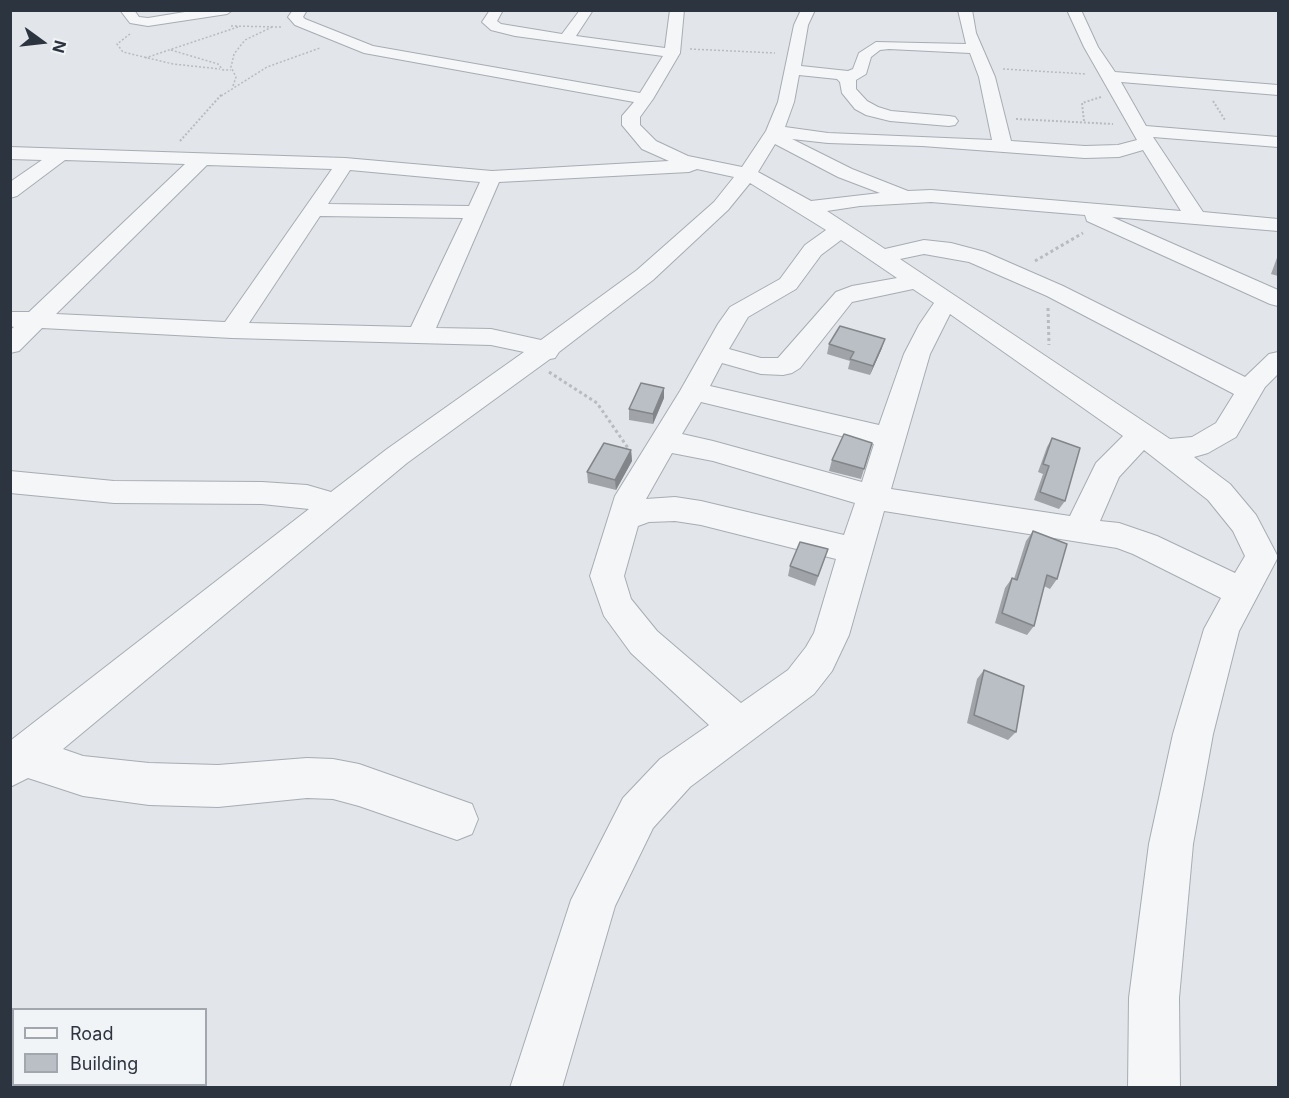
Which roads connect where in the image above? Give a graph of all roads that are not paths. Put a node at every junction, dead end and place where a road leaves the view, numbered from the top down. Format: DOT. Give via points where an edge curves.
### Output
graph roads {
  1 [pos="227,10"];
  2 [pos="302,10"];
  3 [pos="497,10"];
  4 [pos="587,10"];
  5 [pos="677,10"];
  6 [pos="808,10"];
  7 [pos="965,10"];
  8 [pos="1074,10"];
  9 [pos="131,15"];
  10 [pos="566,39"];
  11 [pos="974,49"];
  12 [pos="671,51"];
  13 [pos="796,62"];
  14 [pos="1110,76"];
  15 [pos="843,77"];
  16 [pos="1278,90"];
  17 [pos="645,99"];
  18 [pos="984,122"];
  19 [pos="773,133"];
  20 [pos="1143,136"];
  21 [pos="1278,142"];
  22 [pos="1002,147"];
  23 [pos="10,153"];
  24 [pos="60,155"];
  25 [pos="202,159"];
  26 [pos="345,164"];
  27 [pos="700,165"];
  28 [pos="747,174"];
  29 [pos="492,177"];
  30 [pos="864,191"];
  31 [pos="10,192"];
  32 [pos="1071,207"];
  33 [pos="808,208"];
  34 [pos="314,210"];
  35 [pos="475,213"];
  36 [pos="1196,218"];
  37 [pos="1278,225"];
  38 [pos="840,230"];
  39 [pos="881,257"];
  40 [pos="932,291"];
  41 [pos="1278,299"];
  42 [pos="10,319"];
  43 [pos="36,320"];
  44 [pos="231,330"];
  45 [pos="420,335"];
  46 [pos="10,345"];
  47 [pos="714,353"];
  48 [pos="540,356"];
  49 [pos="1278,360"];
  50 [pos="694,391"];
  51 [pos="1250,391"];
  52 [pos="890,438"];
  53 [pos="665,441"];
  54 [pos="1153,442"];
  55 [pos="10,482"];
  56 [pos="873,497"];
  57 [pos="338,505"];
  58 [pos="624,518"];
  59 [pos="1081,530"];
  60 [pos="855,551"];
  61 [pos="1272,552"];
  62 [pos="1241,592"];
  63 [pos="740,727"];
  64 [pos="17,762"];
  65 [pos="457,819"];
  66 [pos="536,1088"];
  67 [pos="1154,1088"];
  1 -- 9 [label="street" via="155,22"];
  2 -- 17 [label="street" via="295,17 300,22 369,50"];
  3 -- 10 [label="street" via="489,22 496,27"];
  4 -- 10 [label="street"];
  5 -- 12 [label="street"];
  6 -- 13 [label="street" via="801,25"];
  7 -- 11 [label="street"];
  8 -- 14 [label="street"];
  10 -- 12 [label="street"];
  11 -- 15 [label="street" via="876,46 864,56 860,71"];
  11 -- 18 [label="street" via="984,67"];
  12 -- 17 [label="street"];
  13 -- 15 [label="street"];
  13 -- 19 [label="street"];
  14 -- 16 [label="street"];
  14 -- 20 [label="street"];
  15 -- 18 [label="street" via="848,80 848,90 872,111 890,116"];
  17 -- 27 [label="street" via="631,116 631,125 638,135 665,154"];
  18 -- 22 [label="street"];
  19 -- 22 [label="street"];
  19 -- 28 [label="street"];
  19 -- 30 [label="street" via="836,169"];
  20 -- 21 [label="street"];
  20 -- 22 [label="street" via="1119,151 1105,153"];
  20 -- 36 [label="street"];
  23 -- 24 [label="street"];
  24 -- 25 [label="street"];
  24 -- 31 [label="street"];
  25 -- 26 [label="street"];
  25 -- 43 [label="street"];
  26 -- 29 [label="street"];
  26 -- 34 [label="street"];
  27 -- 28 [label="street"];
  27 -- 29 [label="street"];
  28 -- 33 [label="street"];
  28 -- 48 [label="street" via="721,206 645,275"];
  29 -- 35 [label="street"];
  30 -- 32 [label="street"];
  30 -- 33 [label="street"];
  32 -- 36 [label="street"];
  32 -- 41 [label="street"];
  33 -- 38 [label="street"];
  34 -- 35 [label="street"];
  34 -- 44 [label="street"];
  35 -- 45 [label="street"];
  36 -- 37 [label="street"];
  38 -- 39 [label="street"];
  38 -- 47 [label="street" via="813,250 788,284 739,312"];
  39 -- 40 [label="street"];
  39 -- 51 [label="street" via="924,248 977,257 1056,291"];
  40 -- 47 [label="street" via="852,293 844,297 783,368"];
  40 -- 52 [label="street" via="931,325 917,354"];
  40 -- 54 [label="street"];
  42 -- 43 [label="street"];
  43 -- 44 [label="street"];
  43 -- 46 [label="street"];
  44 -- 45 [label="street"];
  45 -- 48 [label="street" via="491,337 525,343"];
  47 -- 50 [label="street"];
  48 -- 57 [label="street" via="427,433"];
  49 -- 51 [label="street"];
  50 -- 52 [label="street"];
  50 -- 53 [label="street"];
  51 -- 54 [label="street" via="1226,430 1214,439 1198,446"];
  52 -- 56 [label="street"];
  53 -- 56 [label="street"];
  53 -- 58 [label="street" via="632,496"];
  54 -- 59 [label="street" via="1107,471"];
  54 -- 61 [label="street" via="1219,492"];
  55 -- 57 [label="street" via="114,492 262,493 308,497"];
  56 -- 59 [label="street"];
  56 -- 60 [label="street"];
  57 -- 64 [label="street"];
  58 -- 60 [label="street" via="648,510 675,509"];
  58 -- 63 [label="street" via="607,576 616,606 644,642"];
  59 -- 62 [label="street" via="1145,545"];
  60 -- 63 [label="street" via="831,635 819,659 801,682"];
  61 -- 62 [label="street"];
  62 -- 67 [label="street" via="1219,639 1193,734 1171,844 1154,998"];
  63 -- 66 [label="street" via="675,773 638,813 594,900"];
  64 -- 65 [label="street" via="149,784 219,786 333,778"];
}
